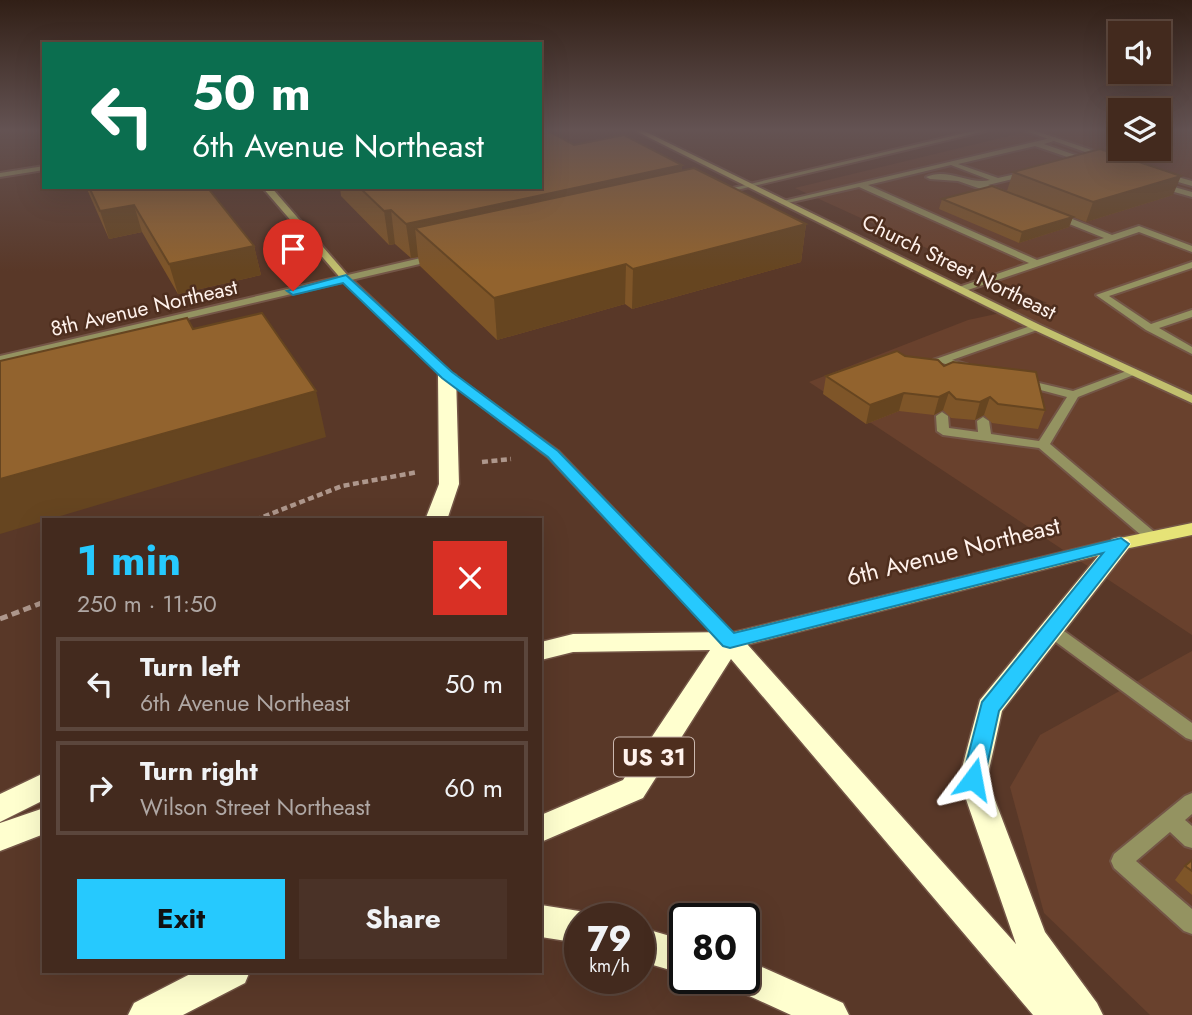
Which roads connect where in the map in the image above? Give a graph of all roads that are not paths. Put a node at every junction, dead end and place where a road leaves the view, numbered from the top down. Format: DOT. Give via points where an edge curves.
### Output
graph roads {
  1 [pos="731,176"];
  2 [pos="786,176"];
  3 [pos="895,176"];
  4 [pos="941,176"];
  5 [pos="952,176"];
  6 [pos="988,176"];
  7 [pos="1012,176"];
  8 [pos="1168,176"];
  9 [pos="998,180"];
  10 [pos="1155,183"];
  11 [pos="860,184"];
  12 [pos="1192,184"];
  13 [pos="749,185"];
  14 [pos="979,185"];
  15 [pos="267,189"];
  16 [pos="873,190"];
  17 [pos="709,195"];
  18 [pos="1192,195"];
  19 [pos="1014,199"];
  20 [pos="783,202"];
  21 [pos="1051,214"];
  22 [pos="1112,238"];
  23 [pos="1192,249"];
  24 [pos="453,254"];
  25 [pos="1038,264"];
  26 [pos="1192,265"];
  27 [pos="346,279"];
  28 [pos="962,289"];
  29 [pos="1192,313"];
  30 [pos="1036,327"];
  31 [pos="1150,328"];
  32 [pos="1192,351"];
  33 [pos="0,359"];
  34 [pos="978,370"];
  35 [pos="1132,372"];
  36 [pos="447,375"];
  37 [pos="1014,380"];
  38 [pos="1074,395"];
  39 [pos="1192,399"];
  40 [pos="942,416"];
  41 [pos="983,421"];
  42 [pos="985,437"];
  43 [pos="1043,445"];
  44 [pos="437,518"];
  45 [pos="1188,534"];
  46 [pos="1153,538"];
  47 [pos="1121,544"];
  48 [pos="1051,630"];
  49 [pos="730,641"];
  50 [pos="542,651"];
  51 [pos="1192,733"];
  52 [pos="42,786"];
  53 [pos="1192,802"];
  54 [pos="0,809"];
  55 [pos="1170,820"];
  56 [pos="42,822"];
  57 [pos="542,829"];
  58 [pos="0,837"];
  59 [pos="1192,839"];
  60 [pos="542,920"];
  61 [pos="1192,923"];
  62 [pos="564,925"];
  63 [pos="229,973"];
  64 [pos="760,983"];
  65 [pos="146,1015"];
  66 [pos="831,1015"];
  67 [pos="1056,1015"];
  68 [pos="1085,1015"];
  1 -- 13 [label="street, Church Street Northeast"];
  2 -- 13 [label="street"];
  3 -- 11 [label="street"];
  4 -- 16 [label="street"];
  5 -- 14 [label="street"];
  6 -- 9 [label="street"];
  7 -- 9 [label="street"];
  8 -- 12 [label="street"];
  9 -- 14 [label="street"];
  10 -- 18 [label="street"];
  11 -- 16 [label="street"];
  11 -- 20 [label="street"];
  13 -- 17 [label="street"];
  13 -- 20 [label="street, Church Street Northeast"];
  14 -- 19 [label="street"];
  15 -- 27 [label="street"];
  16 -- 25 [label="street"];
  20 -- 28 [label="street, Church Street Northeast"];
  21 -- 22 [label="street"];
  22 -- 23 [label="street" via="1139,229"];
  22 -- 25 [label="street"];
  24 -- 27 [label="street, 8th Avenue Northeast"];
  25 -- 28 [label="street"];
  26 -- 31 [label="street" via="1101,295"];
  27 -- 33 [label="street, 8th Avenue Northeast"];
  27 -- 36 [label="street"];
  28 -- 30 [label="street, Church Street Northeast"];
  29 -- 31 [label="street"];
  30 -- 34 [label="street" via="939,365"];
  30 -- 35 [label="street, Church Street Northeast"];
  31 -- 32 [label="street"];
  35 -- 38 [label="street"];
  35 -- 39 [label="street, Church Street Northeast"];
  36 -- 44 [label="highway" via="449,484"];
  36 -- 49 [label="street" via="553,454"];
  37 -- 38 [label="street"];
  38 -- 43 [label="street"];
  40 -- 42 [label="street" via="943,431"];
  41 -- 42 [label="street"];
  42 -- 43 [label="street"];
  43 -- 46 [label="street"];
  45 -- 46 [label="main road, 6th Avenue Northeast"];
  46 -- 47 [label="main road, 6th Avenue Northeast"];
  47 -- 48 [label="highway"];
  47 -- 49 [label="main road, 6th Avenue Northeast"];
  48 -- 51 [label="street"];
  48 -- 68 [label="highway" via="989,708 973,779 1032,942"];
  49 -- 50 [label="highway, 6th Avenue Northeast" via="573,643"];
  49 -- 57 [label="highway, US 31" via="633,789"];
  49 -- 67 [label="highway"];
  52 -- 54 [label="highway"];
  53 -- 55 [label="street"];
  55 -- 59 [label="street"];
  55 -- 61 [label="street" via="1121,862"];
  56 -- 58 [label="highway"];
  60 -- 62 [label="highway"];
  63 -- 65 [label="highway"];
  64 -- 66 [label="highway"];
}
